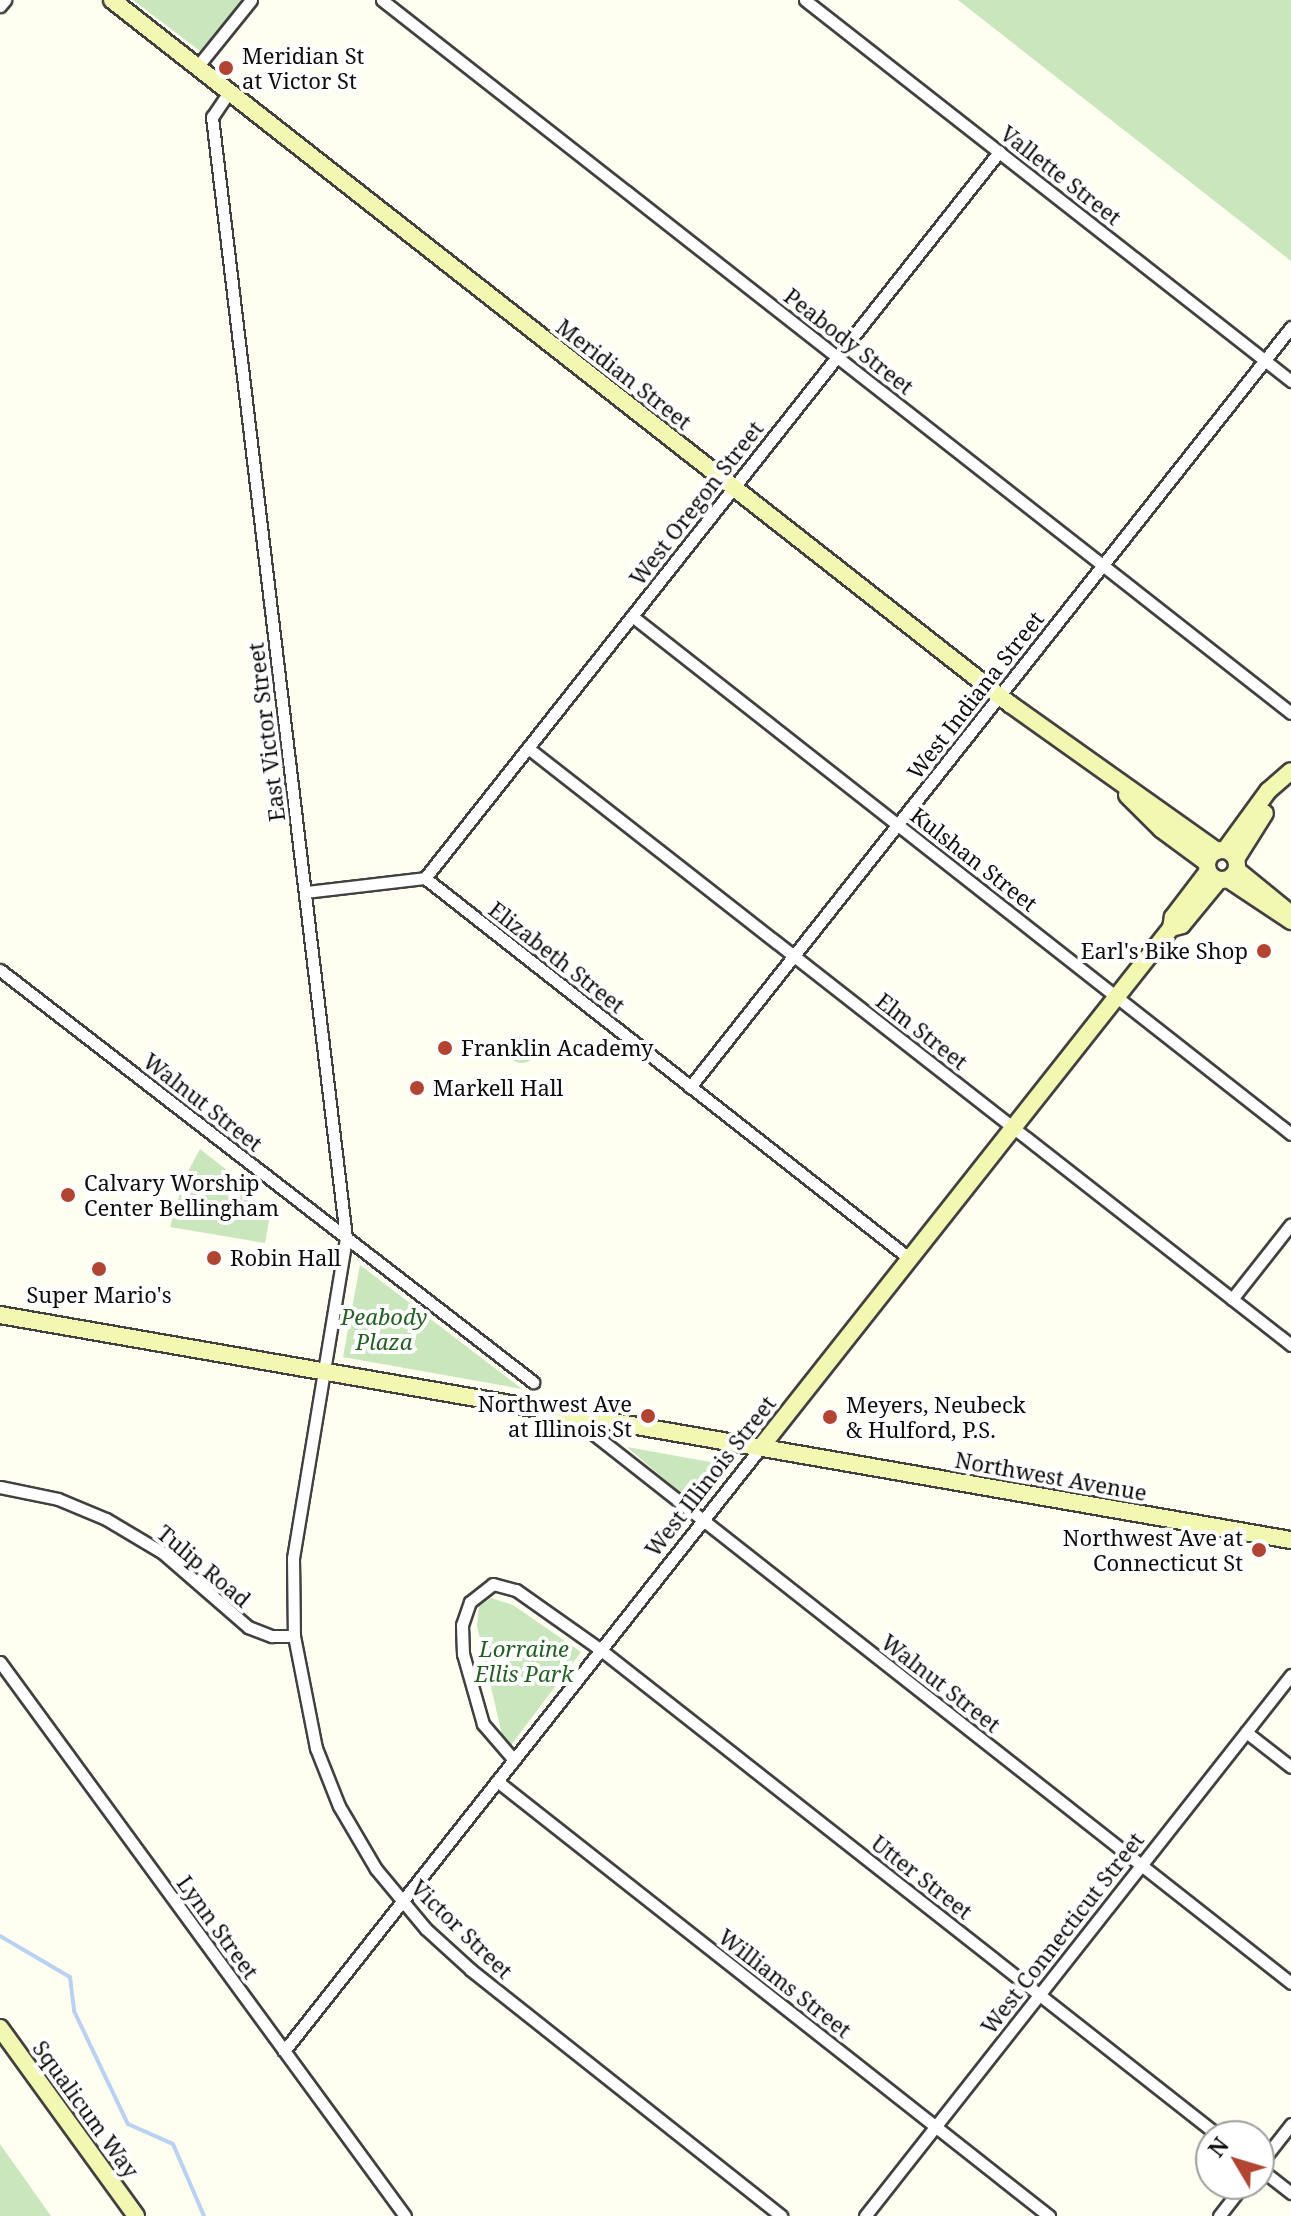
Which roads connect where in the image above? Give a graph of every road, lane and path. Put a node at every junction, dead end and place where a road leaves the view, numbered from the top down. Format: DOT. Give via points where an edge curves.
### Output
graph roads {
  1 [pos="5,0"];
  2 [pos="112,0"];
  3 [pos="251,0"];
  4 [pos="382,0"];
  5 [pos="805,0"];
  6 [pos="0,6"];
  7 [pos="197,67"];
  8 [pos="229,92"];
  9 [pos="999,152"];
  10 [pos="1291,327"];
  11 [pos="837,357"];
  12 [pos="1265,360"];
  13 [pos="1291,381"];
  14 [pos="734,488"];
  15 [pos="1103,565"];
  16 [pos="632,616"];
  17 [pos="999,696"];
  18 [pos="1291,713"];
  19 [pos="528,748"];
  20 [pos="1291,773"];
  21 [pos="898,825"];
  22 [pos="1222,865"];
  23 [pos="425,878"];
  24 [pos="306,892"];
  25 [pos="1291,914"];
  26 [pos="1291,921"];
  27 [pos="794,956"];
  28 [pos="0,970"];
  29 [pos="1117,997"];
  30 [pos="690,1087"];
  31 [pos="1014,1128"];
  32 [pos="1291,1134"];
  33 [pos="1291,1224"];
  34 [pos="346,1238"];
  35 [pos="910,1259"];
  36 [pos="1232,1299"];
  37 [pos="0,1315"];
  38 [pos="1291,1345"];
  39 [pos="323,1371"];
  40 [pos="533,1382"];
  41 [pos="567,1413"];
  42 [pos="761,1447"];
  43 [pos="0,1487"];
  44 [pos="703,1520"];
  45 [pos="1291,1540"];
  46 [pos="294,1636"];
  47 [pos="601,1650"];
  48 [pos="0,1662"];
  49 [pos="1291,1675"];
  50 [pos="1246,1732"];
  51 [pos="514,1760"];
  52 [pos="1291,1767"];
  53 [pos="497,1781"];
  54 [pos="1141,1865"];
  55 [pos="401,1902"];
  56 [pos="1291,1983"];
  57 [pos="1039,1995"];
  58 [pos="0,2028"];
  59 [pos="284,2051"];
  60 [pos="1199,2120"];
  61 [pos="1291,2124"];
  62 [pos="935,2127"];
  63 [pos="1275,2145"];
  64 [pos="1275,2180"];
  65 [pos="1291,2193"];
  66 [pos="1232,2200"];
  67 [pos="136,2216"];
  68 [pos="405,2216"];
  69 [pos="781,2216"];
  70 [pos="865,2216"];
  71 [pos="1049,2216"];
  72 [pos="1219,2216"];
  1 -- 6 [label="street"];
  2 -- 7 [label="main road, Meridian Street"];
  3 -- 7 [label="street"];
  4 -- 11 [label="street, Peabody Street"];
  5 -- 9 [label="street, Vallette Street"];
  7 -- 8 [label="main road, Meridian Street"];
  8 -- 14 [label="main road, Meridian Street"];
  8 -- 24 [label="street, East Victor Street" via="212,117"];
  9 -- 11 [label="street, West Oregon Street"];
  9 -- 12 [label="street, Vallette Street"];
  10 -- 12 [label="street, West Indiana Street"];
  11 -- 14 [label="street, West Oregon Street"];
  11 -- 15 [label="street, Peabody Street"];
  12 -- 13 [label="street, Vallette Street"];
  12 -- 15 [label="street, West Indiana Street"];
  14 -- 16 [label="street, West Oregon Street"];
  14 -- 17 [label="main road, Meridian Street"];
  15 -- 17 [label="street, West Indiana Street"];
  15 -- 18 [label="street, Peabody Street"];
  16 -- 19 [label="street, West Oregon Street"];
  16 -- 21 [label="street, Kulshan Street"];
  17 -- 21 [label="street, West Indiana Street"];
  17 -- 22 [label="main road, Meridian Street" via="1114,778"];
  19 -- 23 [label="street, West Oregon Street"];
  19 -- 27 [label="street, Elm Street"];
  20 -- 22 [label="main road, West Illinois Street"];
  21 -- 27 [label="street, West Indiana Street"];
  21 -- 29 [label="street, Kulshan Street"];
  22 -- 25 [label="main road, Meridian Street"];
  22 -- 26 [label="main road, Meridian Street"];
  22 -- 29 [label="main road, West Illinois Street" via="1182,925 1171,928"];
  23 -- 24 [label="street"];
  23 -- 30 [label="street, Elizabeth Street"];
  24 -- 34 [label="street, East Victor Street"];
  27 -- 30 [label="street, West Indiana Street"];
  27 -- 31 [label="street, Elm Street"];
  28 -- 34 [label="street, Walnut Street"];
  29 -- 31 [label="main road, West Illinois Street"];
  29 -- 32 [label="street, Kulshan Street"];
  30 -- 35 [label="street, Elizabeth Street"];
  31 -- 35 [label="main road, West Illinois Street"];
  31 -- 36 [label="street, Elm Street"];
  33 -- 36 [label="street"];
  34 -- 39 [label="street, East Victor Street"];
  34 -- 40 [label="street, Walnut Street"];
  35 -- 42 [label="main road, West Illinois Street"];
  36 -- 38 [label="street, Elm Street"];
  37 -- 39 [label="main road, Northwest Avenue"];
  39 -- 41 [label="main road, Northwest Avenue"];
  39 -- 46 [label="street, Victor Street" via="293,1558"];
  41 -- 42 [label="main road, Northwest Avenue"];
  41 -- 44 [label="street, Walnut Street"];
  42 -- 44 [label="street, West Illinois Street"];
  42 -- 45 [label="main road, Northwest Avenue"];
  43 -- 46 [label="street, Tulip Road" via="58,1499 106,1519 163,1553 248,1627 272,1636"];
  44 -- 47 [label="street, West Illinois Street"];
  44 -- 54 [label="street, Walnut Street"];
  46 -- 55 [label="street, Victor Street" via="301,1691 321,1763 339,1806"];
  47 -- 51 [label="street, West Illinois Street"];
  47 -- 51 [label="street, Utter Street" via="509,1586 493,1584 476,1593 462,1625 466,1675 487,1732"];
  47 -- 57 [label="street, Utter Street"];
  48 -- 59 [label="street, Lynn Street"];
  49 -- 50 [label="street, West Connecticut Street"];
  50 -- 52 [label="street"];
  50 -- 54 [label="street, West Connecticut Street"];
  51 -- 53 [label="street, West Illinois Street"];
  53 -- 55 [label="street, West Illinois Street"];
  53 -- 62 [label="street, Williams Street"];
  54 -- 56 [label="street, Walnut Street"];
  54 -- 57 [label="street, West Connecticut Street"];
  55 -- 59 [label="street, West Illinois Street"];
  55 -- 69 [label="street, Victor Street" via="471,1970"];
  57 -- 60 [label="street, Utter Street"];
  57 -- 62 [label="street, West Connecticut Street"];
  58 -- 67 [label="main road, Squalicum Way"];
  59 -- 68 [label="street, Lynn Street"];
  61 -- 63 [label="street"];
  62 -- 70 [label="street, West Connecticut Street"];
  62 -- 71 [label="street, Williams Street"];
  64 -- 65 [label="street"];
  66 -- 72 [label="street"];
}
